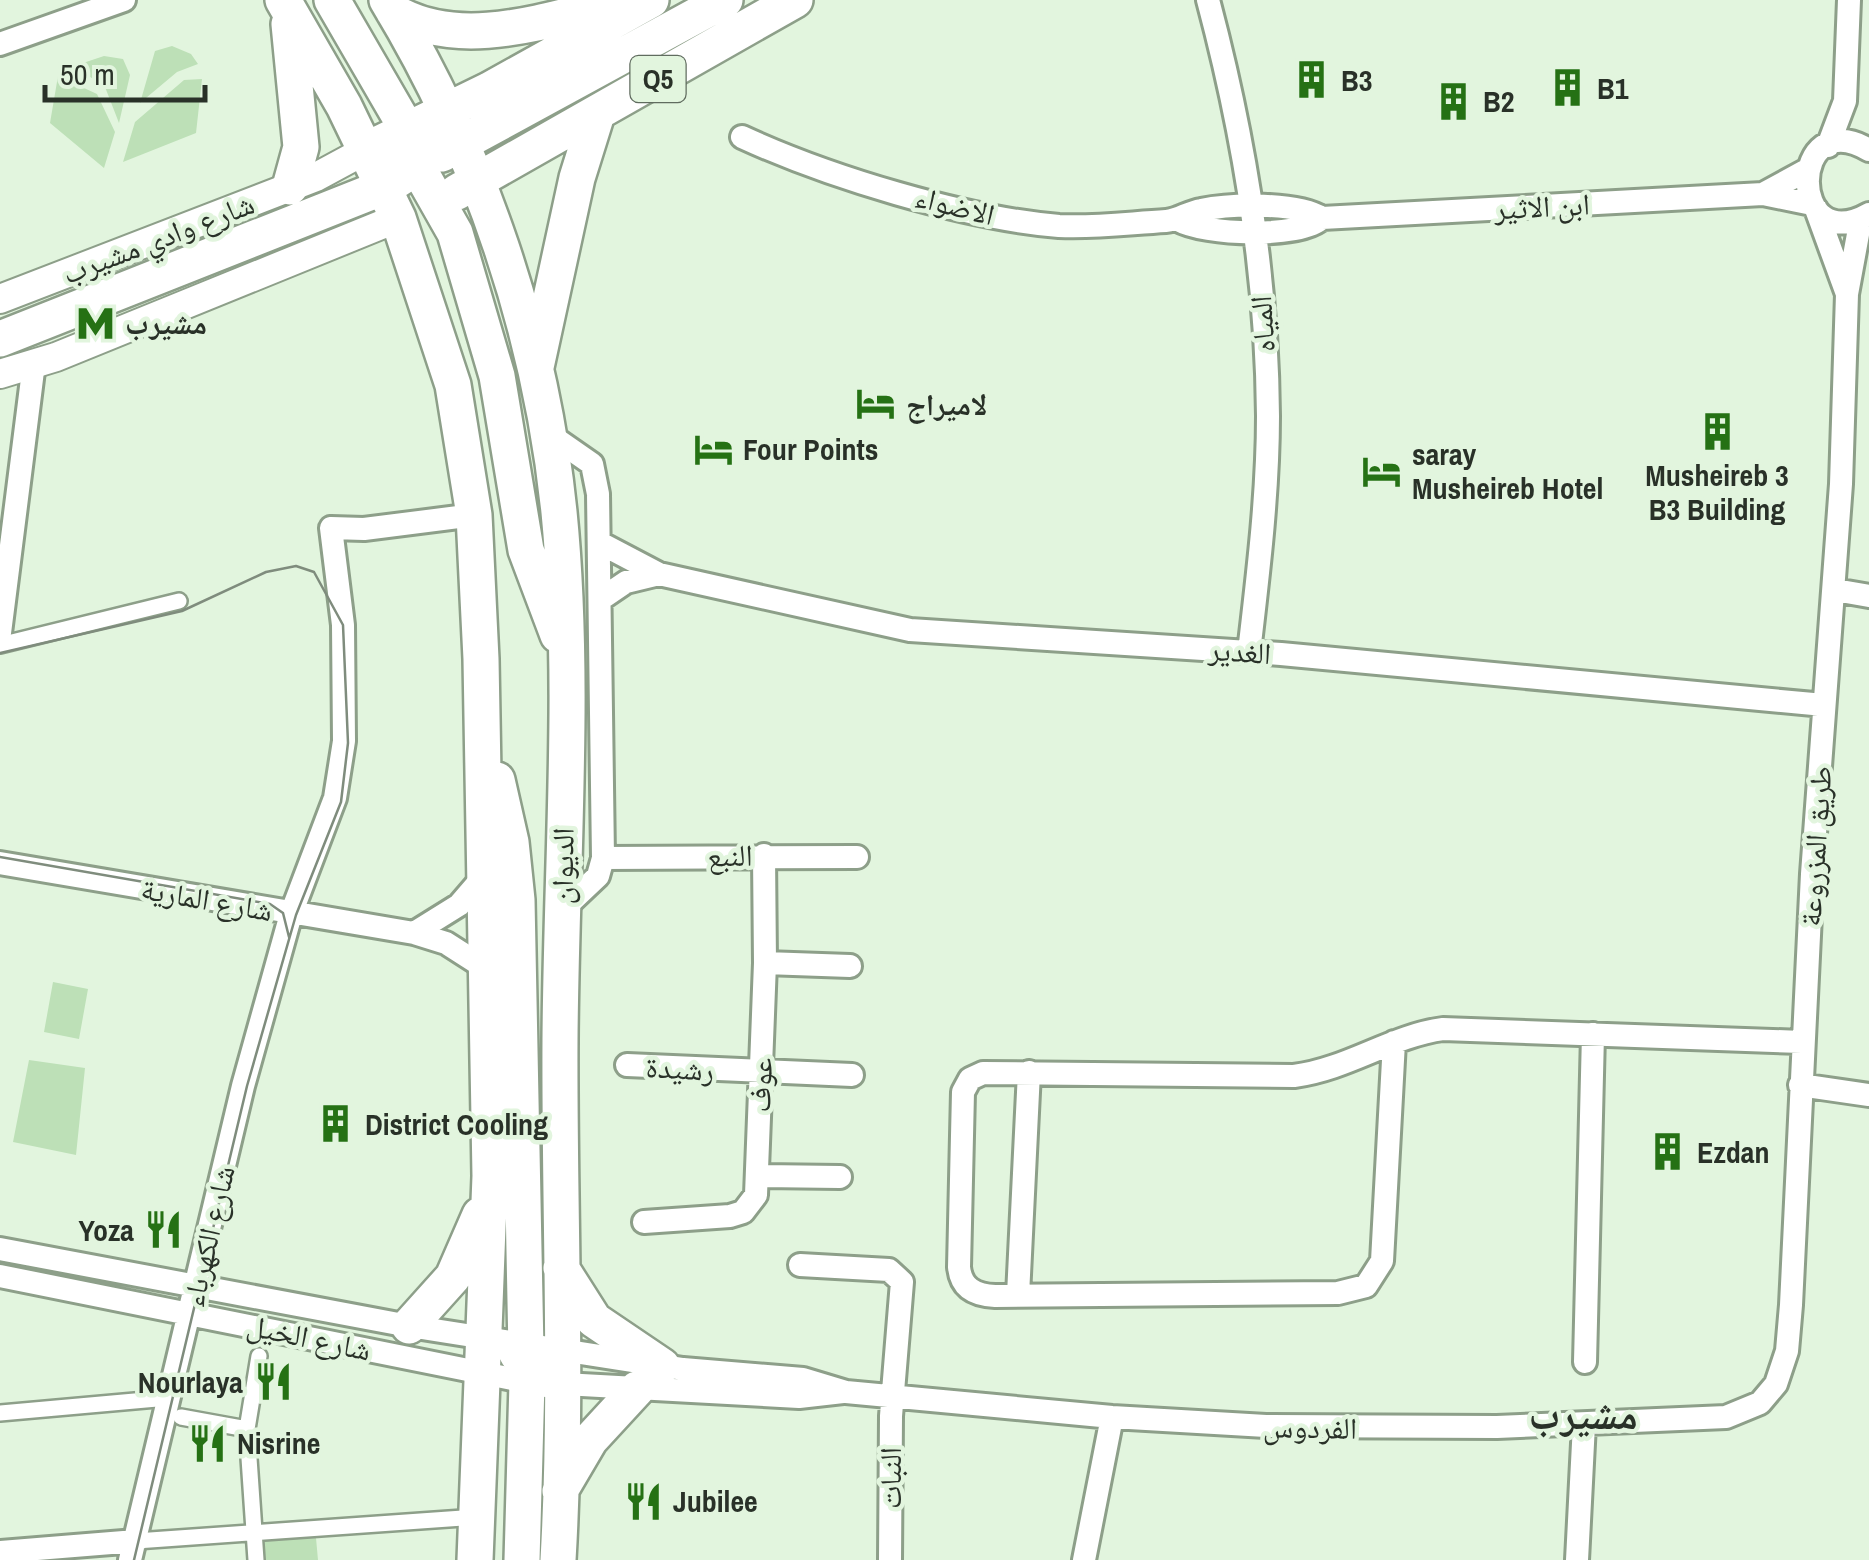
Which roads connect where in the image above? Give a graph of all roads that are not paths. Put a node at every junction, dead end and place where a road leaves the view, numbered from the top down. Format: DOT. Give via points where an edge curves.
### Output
graph roads {
  1 [pos="124,0"];
  2 [pos="332,0"];
  3 [pos="633,0"];
  4 [pos="652,0"];
  5 [pos="725,0"];
  6 [pos="795,0"];
  7 [pos="1208,0"];
  8 [pos="1849,0"];
  9 [pos="284,2"];
  10 [pos="391,6"];
  11 [pos="0,44"];
  12 [pos="1846,100"];
  13 [pos="597,114"];
  14 [pos="455,126"];
  15 [pos="742,137"];
  16 [pos="1828,146"];
  17 [pos="1865,147"];
  18 [pos="366,150"];
  19 [pos="423,165"];
  20 [pos="1807,170"];
  21 [pos="303,182"];
  22 [pos="477,182"];
  23 [pos="1762,194"];
  24 [pos="391,203"];
  25 [pos="1251,206"];
  26 [pos="1814,207"];
  27 [pos="1865,216"];
  28 [pos="1322,218"];
  29 [pos="1178,220"];
  30 [pos="1254,231"];
  31 [pos="1847,294"];
  32 [pos="0,298"];
  33 [pos="0,340"];
  34 [pos="34,363"];
  35 [pos="535,372"];
  36 [pos="0,374"];
  37 [pos="546,432"];
  38 [pos="9,514"];
  39 [pos="474,514"];
  40 [pos="600,543"];
  41 [pos="660,574"];
  42 [pos="1835,590"];
  43 [pos="1869,596"];
  44 [pos="601,599"];
  45 [pos="179,601"];
  46 [pos="0,633"];
  47 [pos="0,645"];
  48 [pos="565,650"];
  49 [pos="1249,652"];
  50 [pos="1824,705"];
  51 [pos="482,722"];
  52 [pos="764,854"];
  53 [pos="858,856"];
  54 [pos="603,858"];
  55 [pos="0,864"];
  56 [pos="484,876"];
  57 [pos="561,911"];
  58 [pos="292,914"];
  59 [pos="414,933"];
  60 [pos="765,963"];
  61 [pos="850,966"];
  62 [pos="485,968"];
  63 [pos="1593,1034"];
  64 [pos="1394,1042"];
  65 [pos="1802,1042"];
  66 [pos="627,1065"];
  67 [pos="1029,1072"];
  68 [pos="760,1073"];
  69 [pos="852,1075"];
  70 [pos="1800,1085"];
  71 [pos="1869,1095"];
  72 [pos="490,1176"];
  73 [pos="758,1176"];
  74 [pos="840,1177"];
  75 [pos="644,1222"];
  76 [pos="0,1250"];
  77 [pos="800,1265"];
  78 [pos="560,1266"];
  79 [pos="0,1276"];
  80 [pos="195,1288"];
  81 [pos="1018,1296"];
  82 [pos="190,1313"];
  83 [pos="410,1326"];
  84 [pos="486,1336"];
  85 [pos="525,1344"];
  86 [pos="259,1356"];
  87 [pos="1584,1362"];
  88 [pos="549,1373"];
  89 [pos="485,1374"];
  90 [pos="650,1378"];
  91 [pos="846,1392"];
  92 [pos="1769,1395"];
  93 [pos="892,1396"];
  94 [pos="157,1398"];
  95 [pos="0,1413"];
  96 [pos="181,1417"];
  97 [pos="1112,1417"];
  98 [pos="1584,1424"];
  99 [pos="247,1429"];
  100 [pos="560,1492"];
  101 [pos="479,1517"];
  102 [pos="253,1532"];
  103 [pos="133,1550"];
  104 [pos="14,1554"];
  105 [pos="256,1560"];
  106 [pos="475,1560"];
  107 [pos="522,1560"];
  108 [pos="558,1560"];
  109 [pos="890,1560"];
  110 [pos="1084,1560"];
  111 [pos="1578,1560"];
  1 -- 11 [label="street"];
  2 -- 19 [label="main road"];
  3 -- 10 [label="main road" via="480,30 433,28"];
  4 -- 14 [label="main road, Q5"];
  5 -- 14 [label="main road"];
  6 -- 13 [label="main road, Q5"];
  7 -- 25 [label="street, المياه" via="1234,100"];
  8 -- 12 [label="street"];
  9 -- 18 [label="main road"];
  9 -- 21 [label="main road" via="301,110"];
  10 -- 14 [label="main road, الديوان"];
  12 -- 16 [label="street"];
  12 -- 17 [label="street"];
  13 -- 22 [label="main road, Q5"];
  13 -- 35 [label="main road"];
  14 -- 19 [label="main road"];
  14 -- 22 [label="main road, الديوان"];
  15 -- 29 [label="street, الاضواء" via="828,172 1006,218 1062,226"];
  16 -- 17 [label="street"];
  16 -- 20 [label="street"];
  18 -- 19 [label="main road"];
  18 -- 21 [label="street, شارع وادي مشيرب"];
  18 -- 24 [label="main road"];
  19 -- 22 [label="main road"];
  19 -- 24 [label="main road"];
  19 -- 48 [label="main road" via="490,346 526,550"];
  20 -- 23 [label="street, ابن الاثير"];
  20 -- 26 [label="street, طريق المزروعة"];
  21 -- 32 [label="street, شارع وادي مشيرب"];
  22 -- 35 [label="main road, الديوان"];
  23 -- 26 [label="street, ابن الاثير"];
  23 -- 28 [label="street, ابن الاثير"];
  24 -- 33 [label="main road"];
  24 -- 34 [label="street"];
  24 -- 39 [label="main road" via="453,385"];
  25 -- 28 [label="street, ابن الاثير"];
  25 -- 29 [label="street, الاضواء" via="1203,210"];
  25 -- 30 [label="street, المياه"];
  26 -- 27 [label="street, ابن الاثير" via="1845,222"];
  26 -- 31 [label="street, طريق المزروعة"];
  27 -- 31 [label="street, طريق المزروعة"];
  28 -- 30 [label="street, ابن الاثير" via="1307,227"];
  29 -- 30 [label="street, الاضواء" via="1206,230"];
  30 -- 49 [label="street, المياه" via="1268,416"];
  31 -- 42 [label="street, طريق المزروعة"];
  34 -- 36 [label="street"];
  34 -- 38 [label="street"];
  35 -- 37 [label="main road, الديوان"];
  37 -- 40 [label="street" via="592,464"];
  37 -- 48 [label="main road, الديوان" via="559,510"];
  38 -- 46 [label="street"];
  39 -- 51 [label="main road"];
  39 -- 58 [label="street, شارع الكهرباء" via="331,528 344,624 344,741 335,798"];
  40 -- 41 [label="street, الغدير"];
  40 -- 44 [label="street"];
  41 -- 44 [label="street" via="626,582"];
  41 -- 49 [label="street, الغدير" via="910,630"];
  42 -- 43 [label="street"];
  42 -- 50 [label="street, طريق المزروعة"];
  44 -- 54 [label="street"];
  45 -- 47 [label="street"];
  48 -- 57 [label="main road, الديوان"];
  49 -- 50 [label="street, الغدير"];
  50 -- 65 [label="street, طريق المزروعة"];
  51 -- 56 [label="main road"];
  51 -- 85 [label="main road" via="511,842 517,900"];
  52 -- 53 [label="street, النبع"];
  52 -- 54 [label="street, النبع"];
  52 -- 60 [label="street, عوف"];
  54 -- 57 [label="street" via="590,886"];
  55 -- 58 [label="street, شارع المارية"];
  56 -- 59 [label="street" via="459,905"];
  56 -- 62 [label="main road"];
  57 -- 78 [label="main road, الديوان"];
  58 -- 59 [label="street, شارع المارية"];
  58 -- 80 [label="street, شارع الكهرباء"];
  59 -- 62 [label="street, شارع المارية"];
  60 -- 61 [label="street"];
  60 -- 68 [label="street, عوف"];
  62 -- 72 [label="main road"];
  63 -- 64 [label="street" via="1443,1029"];
  63 -- 65 [label="street"];
  63 -- 87 [label="street"];
  64 -- 67 [label="street" via="1350,1064 1294,1076"];
  64 -- 81 [label="street" via="1382,1261 1366,1286 1338,1293"];
  65 -- 70 [label="street, طريق المزروعة"];
  66 -- 68 [label="street, رشيدة"];
  67 -- 81 [label="street"];
  67 -- 81 [label="street" via="976,1075 962,1099 960,1276 977,1294"];
  68 -- 69 [label="street, رشيدة"];
  68 -- 73 [label="street, عوف"];
  70 -- 71 [label="street"];
  70 -- 92 [label="street, طريق المزروعة" via="1787,1351"];
  72 -- 83 [label="main road" via="460,1265"];
  72 -- 84 [label="main road"];
  73 -- 74 [label="street"];
  73 -- 75 [label="street" via="756,1195 743,1212"];
  76 -- 80 [label="street, شارع الخيل"];
  77 -- 93 [label="street, النبات" via="890,1270 900,1277"];
  78 -- 88 [label="main road, الديوان"];
  78 -- 90 [label="main road" via="594,1320"];
  79 -- 82 [label="street, شارع الخيل"];
  80 -- 82 [label="street, شارع الكهرباء"];
  80 -- 83 [label="street, شارع الخيل"];
  82 -- 89 [label="street, شارع الخيل"];
  82 -- 103 [label="street, شارع الكهرباء"];
  83 -- 84 [label="street, شارع الخيل"];
  84 -- 85 [label="street, شارع الخيل"];
  84 -- 88 [label="main road"];
  84 -- 89 [label="main road"];
  85 -- 88 [label="main road" via="533,1368"];
  86 -- 99 [label="street"];
  88 -- 89 [label="street, شارع الخيل"];
  88 -- 90 [label="street, الفردوس"];
  88 -- 90 [label="street, الفردوس"];
  88 -- 100 [label="main road, الديوان"];
  88 -- 107 [label="main road"];
  89 -- 101 [label="main road"];
  90 -- 91 [label="street, الفردوس" via="798,1397"];
  90 -- 91 [label="street, الفردوس" via="803,1379"];
  90 -- 100 [label="main road" via="590,1440"];
  91 -- 93 [label="street, الفردوس"];
  92 -- 98 [label="street, الفردوس" via="1726,1417"];
  93 -- 97 [label="street, الفردوس"];
  93 -- 109 [label="street, النبات"];
  94 -- 95 [label="street"];
  96 -- 99 [label="street"];
  97 -- 98 [label="street, الفردوس" via="1343,1428"];
  97 -- 110 [label="street"];
  98 -- 111 [label="street"];
  99 -- 102 [label="street"];
  100 -- 108 [label="main road, الديوان"];
  101 -- 102 [label="street"];
  101 -- 106 [label="main road"];
  102 -- 103 [label="street"];
  102 -- 105 [label="street"];
  103 -- 104 [label="street"];
}
